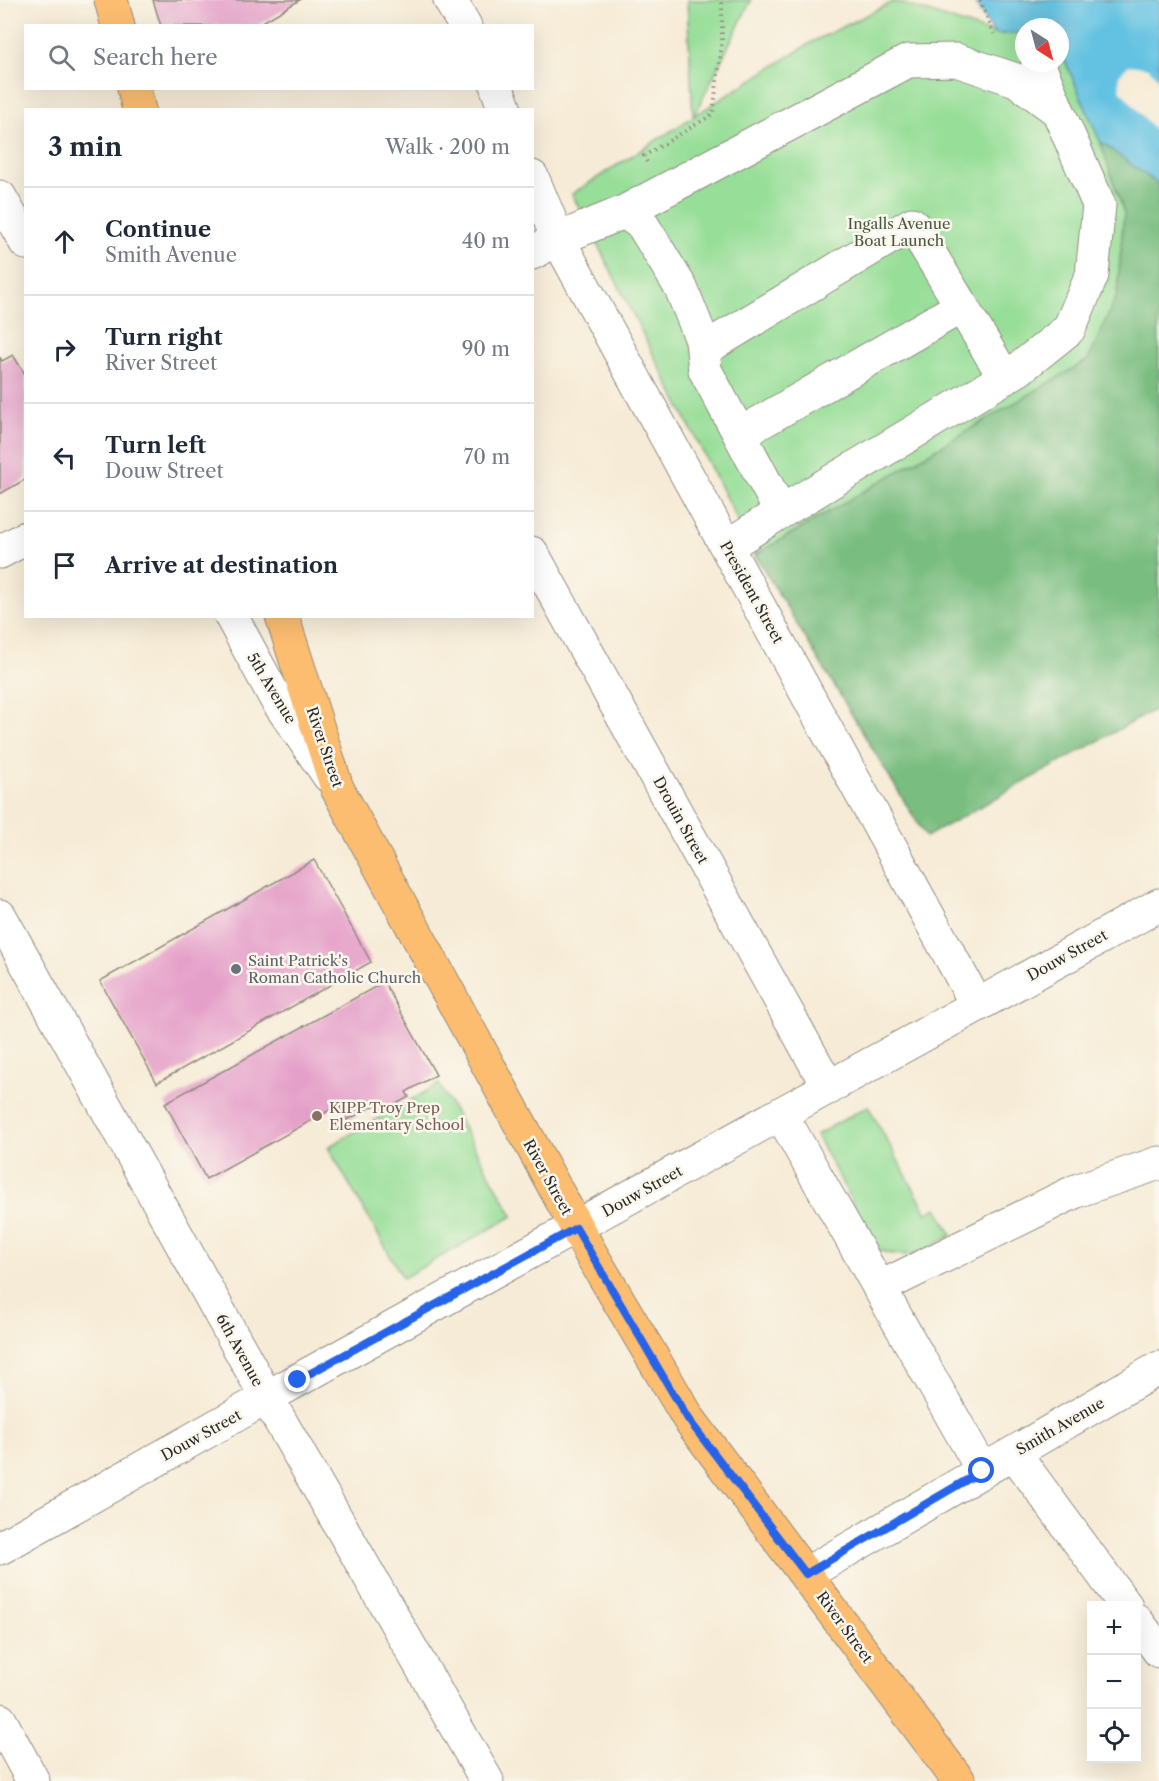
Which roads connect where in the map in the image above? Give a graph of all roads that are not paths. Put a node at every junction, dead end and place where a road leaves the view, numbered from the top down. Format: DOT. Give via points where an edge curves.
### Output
graph roads {
  1 [pos="111,0"];
  2 [pos="450,0"];
  3 [pos="117,24"];
  4 [pos="464,24"];
  5 [pos="1042,72"];
  6 [pos="134,90"];
  7 [pos="498,90"];
  8 [pos="139,108"];
  9 [pos="504,108"];
  10 [pos="1058,111"];
  11 [pos="534,188"];
  12 [pos="0,197"];
  13 [pos="624,212"];
  14 [pos="24,239"];
  15 [pos="545,246"];
  16 [pos="962,306"];
  17 [pos="703,350"];
  18 [pos="1005,378"];
  19 [pos="740,434"];
  20 [pos="781,512"];
  21 [pos="24,539"];
  22 [pos="727,546"];
  23 [pos="0,552"];
  24 [pos="534,556"];
  25 [pos="232,618"];
  26 [pos="283,618"];
  27 [pos="337,788"];
  28 [pos="1159,905"];
  29 [pos="0,916"];
  30 [pos="977,1005"];
  31 [pos="829,1088"];
  32 [pos="781,1114"];
  33 [pos="1159,1163"];
  34 [pos="576,1228"];
  35 [pos="879,1287"];
  36 [pos="1159,1368"];
  37 [pos="267,1398"];
  38 [pos="1014,1453"];
  39 [pos="982,1471"];
  40 [pos="0,1548"];
  41 [pos="806,1574"];
  42 [pos="1123,1601"];
  43 [pos="1141,1626"];
  44 [pos="1159,1651"];
  45 [pos="0,1720"];
  46 [pos="33,1781"];
  47 [pos="487,1781"];
  48 [pos="959,1781"];
  1 -- 3 [label="main road"];
  2 -- 4 [label="street"];
  5 -- 10 [label="street"];
  6 -- 8 [label="main road"];
  7 -- 9 [label="street"];
  10 -- 13 [label="street" via="1016,80 966,63 908,61"];
  10 -- 18 [label="street" via="1099,205 1092,275 1069,329"];
  11 -- 15 [label="street, President Street"];
  12 -- 14 [label="street"];
  13 -- 15 [label="street"];
  13 -- 17 [label="street" via="642,224 681,288"];
  15 -- 22 [label="street, President Street"];
  16 -- 17 [label="street" via="912,224"];
  16 -- 18 [label="street"];
  16 -- 19 [label="street"];
  17 -- 19 [label="street" via="705,370"];
  18 -- 20 [label="street"];
  19 -- 20 [label="street"];
  20 -- 22 [label="street"];
  21 -- 23 [label="street"];
  22 -- 30 [label="street, President Street"];
  24 -- 31 [label="street, Drouin Street"];
  25 -- 27 [label="street, 5th Avenue" via="276,699"];
  26 -- 27 [label="main road, River Street"];
  27 -- 34 [label="main road, River Street"];
  28 -- 30 [label="street, Douw Street"];
  29 -- 37 [label="street, 6th Avenue"];
  30 -- 31 [label="street, Douw Street"];
  31 -- 32 [label="street, Douw Street"];
  32 -- 34 [label="street, Douw Street"];
  32 -- 35 [label="street"];
  33 -- 35 [label="street" via="1076,1191"];
  34 -- 37 [label="street, Douw Street"];
  34 -- 41 [label="main road, River Street" via="688,1419"];
  35 -- 39 [label="street"];
  36 -- 38 [label="street, Smith Avenue"];
  37 -- 40 [label="street, Douw Street"];
  37 -- 47 [label="street, 6th Avenue"];
  38 -- 39 [label="street, Smith Avenue"];
  38 -- 42 [label="street"];
  39 -- 41 [label="street, Smith Avenue"];
  41 -- 48 [label="main road, River Street"];
  43 -- 44 [label="street"];
  45 -- 46 [label="street"];
}
